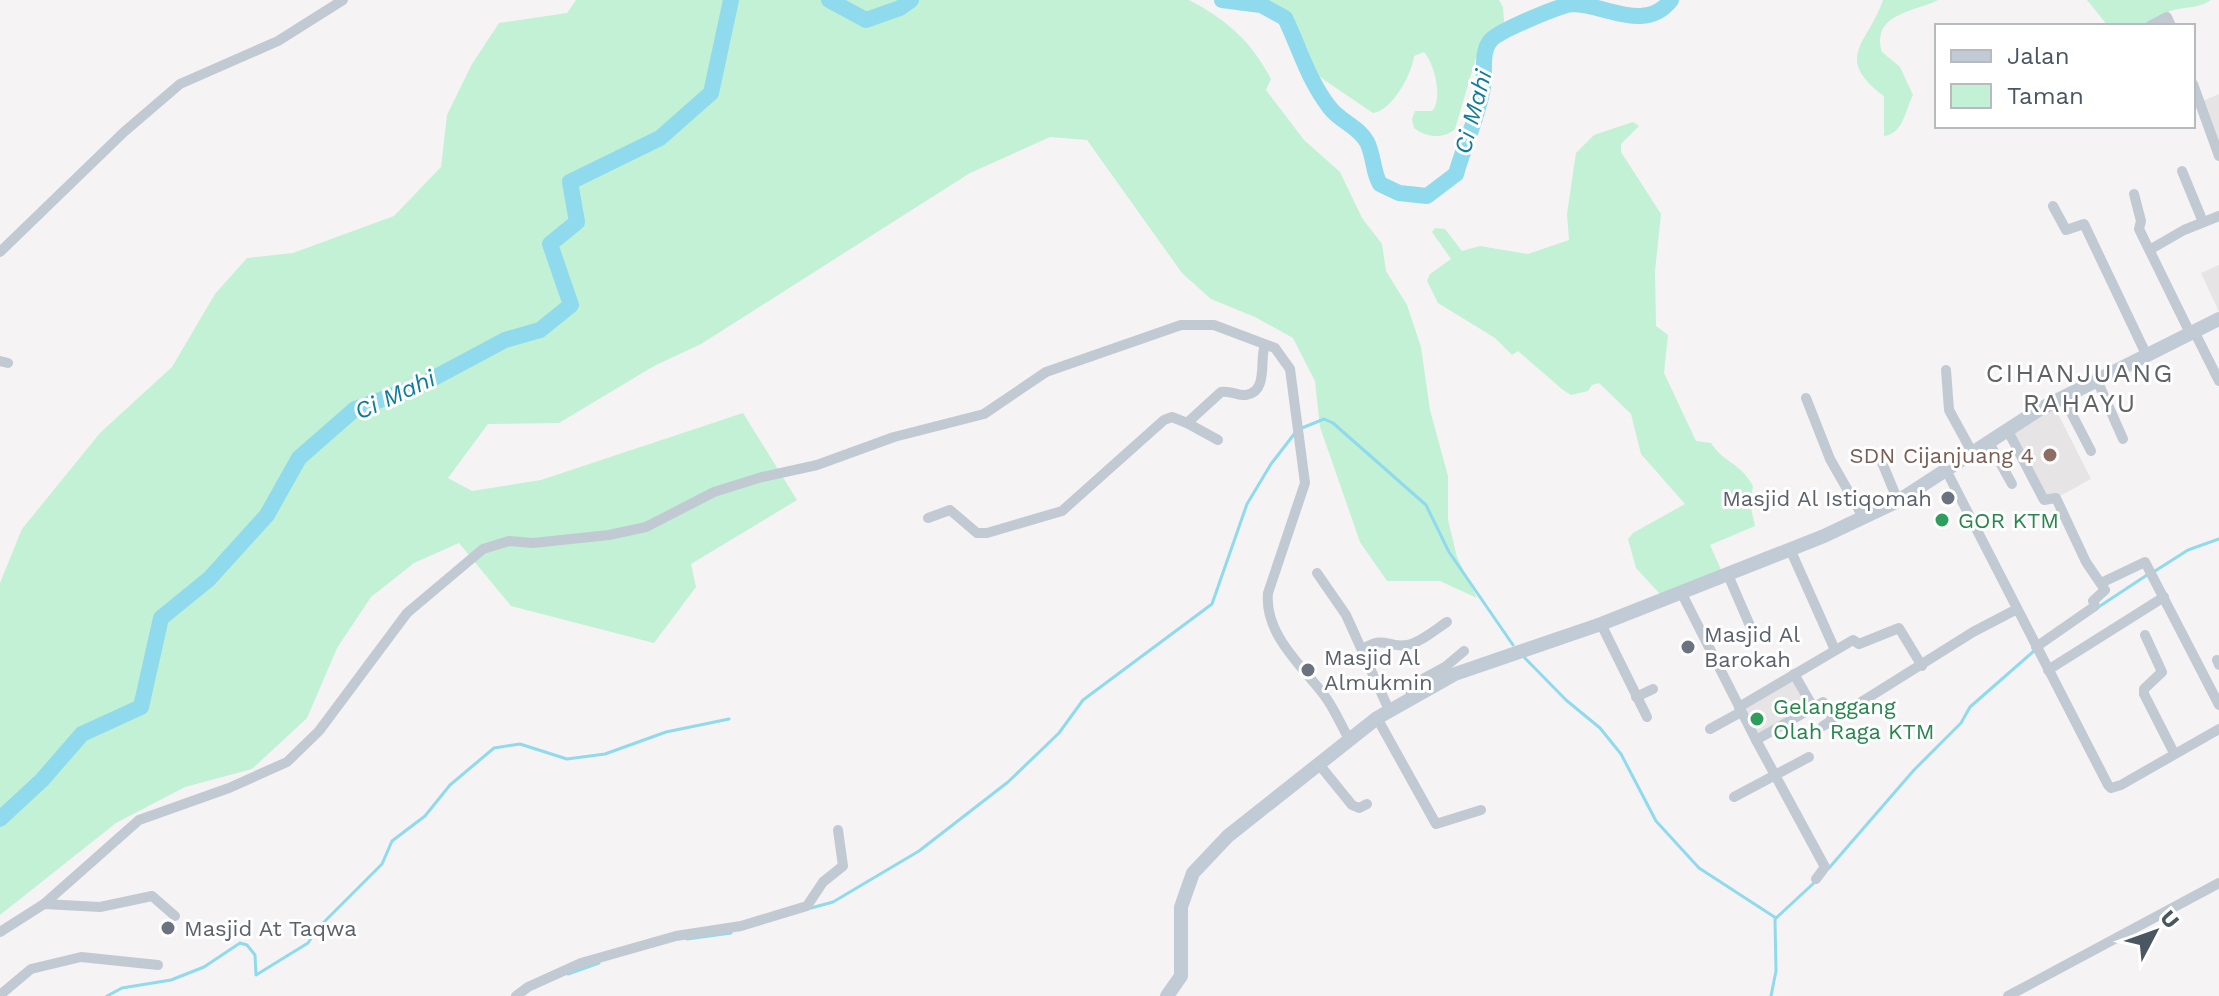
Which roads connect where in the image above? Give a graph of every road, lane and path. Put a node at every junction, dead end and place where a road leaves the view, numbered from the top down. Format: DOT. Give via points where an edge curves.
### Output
graph roads {
  1 [pos="343,0"];
  2 [pos="2154,24"];
  3 [pos="2170,24"];
  4 [pos="2195,90"];
  5 [pos="2219,156"];
  6 [pos="2182,171"];
  7 [pos="2134,194"];
  8 [pos="2053,206"];
  9 [pos="2219,216"];
  10 [pos="2203,222"];
  11 [pos="2151,249"];
  12 [pos="0,252"];
  13 [pos="2219,319"];
  14 [pos="2192,332"];
  15 [pos="1265,345"];
  16 [pos="2147,356"];
  17 [pos="1946,370"];
  18 [pos="2097,380"];
  19 [pos="2219,381"];
  20 [pos="2063,397"];
  21 [pos="1806,398"];
  22 [pos="1187,423"];
  23 [pos="2007,429"];
  24 [pos="2123,439"];
  25 [pos="1218,440"];
  26 [pos="1988,441"];
  27 [pos="2091,451"];
  28 [pos="1972,452"];
  29 [pos="1879,455"];
  30 [pos="1946,470"];
  31 [pos="2012,484"];
  32 [pos="1898,501"];
  33 [pos="1863,517"];
  34 [pos="928,518"];
  35 [pos="1790,549"];
  36 [pos="1317,573"];
  37 [pos="1728,575"];
  38 [pos="2101,583"];
  39 [pos="1682,594"];
  40 [pos="2164,597"];
  41 [pos="2017,609"];
  42 [pos="1447,622"];
  43 [pos="1601,624"];
  44 [pos="1751,628"];
  45 [pos="2145,635"];
  46 [pos="2036,647"];
  47 [pos="1363,649"];
  48 [pos="1835,650"];
  49 [pos="1464,651"];
  50 [pos="1922,666"];
  51 [pos="2048,670"];
  52 [pos="1794,674"];
  53 [pos="1653,689"];
  54 [pos="1636,697"];
  55 [pos="1411,698"];
  56 [pos="2219,705"];
  57 [pos="1813,707"];
  58 [pos="1740,709"];
  59 [pos="1383,714"];
  60 [pos="1647,717"];
  61 [pos="1833,719"];
  62 [pos="1823,726"];
  63 [pos="1710,729"];
  64 [pos="2219,729"];
  65 [pos="1349,739"];
  66 [pos="1756,740"];
  67 [pos="2174,753"];
  68 [pos="1809,757"];
  69 [pos="1318,763"];
  70 [pos="1776,776"];
  71 [pos="1734,797"];
  72 [pos="1367,804"];
  73 [pos="1481,810"];
  74 [pos="838,830"];
  75 [pos="1816,879"];
  76 [pos="2219,883"];
  77 [pos="44,904"];
  78 [pos="175,916"];
  79 [pos="0,932"];
  80 [pos="158,965"];
  81 [pos="0,995"];
  82 [pos="516,996"];
  83 [pos="1167,996"];
  84 [pos="2008,996"];
  1 -- 12 [label="street" via="278,41 180,84"];
  2 -- 3 [label="street" via="2167,17"];
  4 -- 5 [label="street"];
  6 -- 10 [label="street"];
  7 -- 11 [label="street" via="2139,229"];
  8 -- 16 [label="street" via="2066,230 2084,224"];
  9 -- 10 [label="street"];
  10 -- 11 [label="street"];
  11 -- 14 [label="street"];
  13 -- 14 [label="main road"];
  14 -- 16 [label="main road"];
  14 -- 19 [label="street"];
  15 -- 22 [label="street" via="1263,376 1253,393 1221,392"];
  15 -- 65 [label="street" via="1280,353 1290,369 1305,472 1302,497 1268,593 1268,611 1291,656 1325,696"];
  15 -- 77 [label="street" via="1214,325 1181,325 1046,372 984,414 714,492 646,527 609,535 496,543 474,555 407,613 319,731 287,762 139,820"];
  16 -- 18 [label="main road"];
  17 -- 28 [label="street" via="1949,410"];
  18 -- 20 [label="main road"];
  18 -- 24 [label="street"];
  20 -- 23 [label="main road"];
  20 -- 27 [label="street"];
  21 -- 33 [label="street" via="1830,459"];
  22 -- 25 [label="street"];
  22 -- 34 [label="street" via="1172,417 1164,420 1072,504 1040,520 977,533 950,510"];
  23 -- 26 [label="main road"];
  23 -- 38 [label="street" via="2044,500 2056,498"];
  26 -- 28 [label="main road"];
  26 -- 31 [label="street"];
  28 -- 30 [label="main road"];
  29 -- 32 [label="street"];
  30 -- 32 [label="main road"];
  30 -- 41 [label="street"];
  32 -- 33 [label="main road"];
  33 -- 35 [label="main road"];
  35 -- 37 [label="main road"];
  35 -- 48 [label="street"];
  36 -- 47 [label="street"];
  37 -- 39 [label="main road"];
  37 -- 44 [label="street"];
  38 -- 40 [label="street" via="2145,562"];
  38 -- 46 [label="street" via="2105,590 2093,601 2095,606"];
  39 -- 43 [label="main road"];
  39 -- 58 [label="street"];
  40 -- 51 [label="street"];
  40 -- 56 [label="street"];
  41 -- 46 [label="street"];
  41 -- 50 [label="street"];
  42 -- 47 [label="street" via="1405,646 1381,640"];
  43 -- 54 [label="street"];
  43 -- 55 [label="main road" via="1455,674"];
  45 -- 67 [label="street" via="2162,672 2144,694"];
  46 -- 51 [label="street"];
  47 -- 59 [label="street"];
  48 -- 50 [label="street" via="1901,628"];
  48 -- 52 [label="street"];
  49 -- 55 [label="street" via="1410,686"];
  50 -- 61 [label="street"];
  51 -- 67 [label="street" via="2111,788"];
  52 -- 57 [label="street"];
  52 -- 58 [label="street"];
  53 -- 54 [label="street"];
  54 -- 60 [label="street"];
  55 -- 59 [label="main road"];
  57 -- 61 [label="street" via="1823,702"];
  57 -- 66 [label="street"];
  58 -- 63 [label="street"];
  58 -- 66 [label="street"];
  59 -- 65 [label="main road"];
  59 -- 73 [label="street" via="1436,824"];
  61 -- 62 [label="street"];
  64 -- 67 [label="street"];
  65 -- 69 [label="main road"];
  66 -- 70 [label="street"];
  68 -- 70 [label="street"];
  69 -- 72 [label="street" via="1352,805"];
  69 -- 83 [label="main road" via="1228,836 1193,873 1181,907 1181,976"];
  70 -- 71 [label="street"];
  70 -- 75 [label="street" via="1825,867"];
  74 -- 82 [label="street" via="843,866 823,882 807,906 581,963"];
  76 -- 84 [label="street"];
  77 -- 78 [label="street" via="100,907 152,896"];
  77 -- 79 [label="street"];
  80 -- 81 [label="street" via="81,957 31,969"];
}
